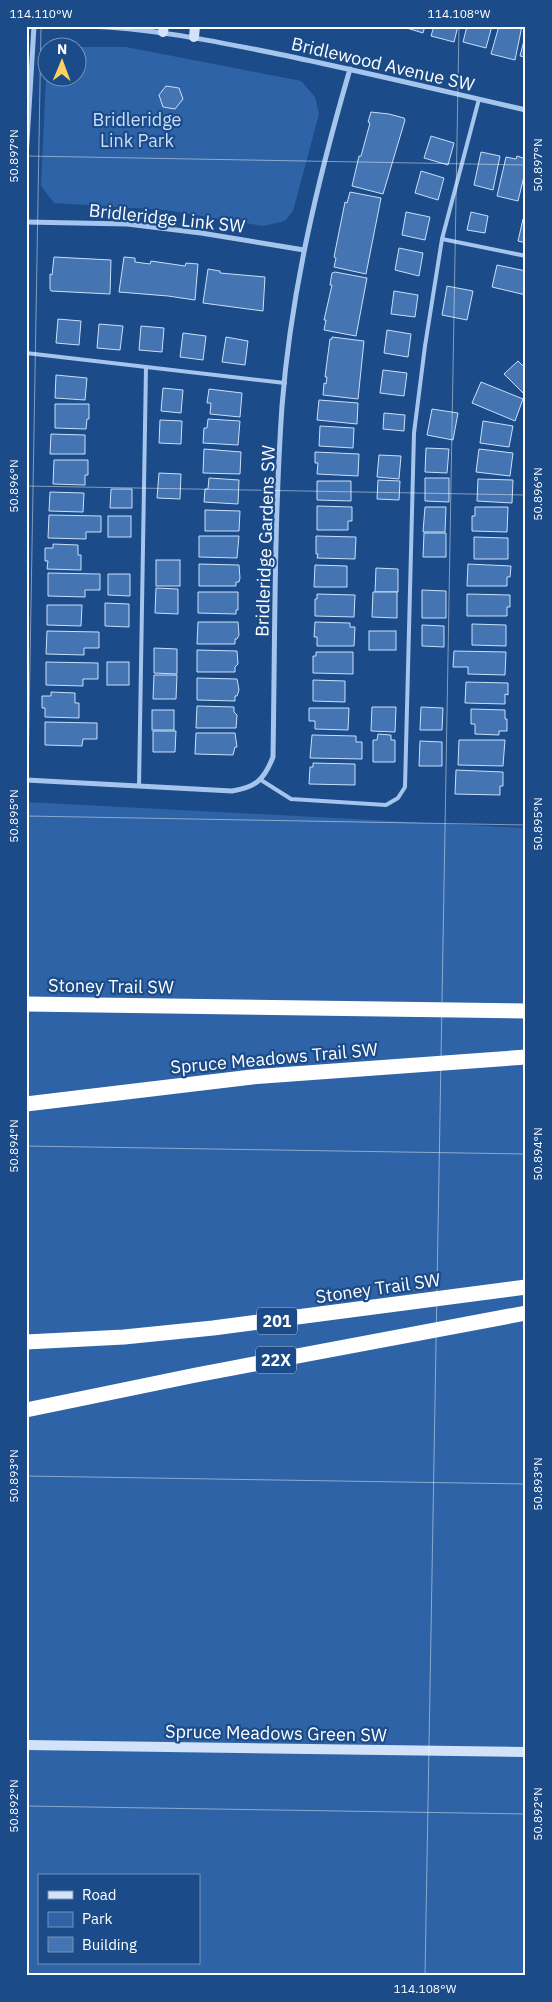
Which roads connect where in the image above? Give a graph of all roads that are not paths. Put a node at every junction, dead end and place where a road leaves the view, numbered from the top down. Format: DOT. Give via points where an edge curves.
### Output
graph roads {
  1 [pos="34,26"];
  2 [pos="86,26"];
  3 [pos="195,26"];
  4 [pos="164,29"];
  5 [pos="194,37"];
  6 [pos="350,69"];
  7 [pos="480,99"];
  8 [pos="526,110"];
  9 [pos="26,158"];
  10 [pos="26,222"];
  11 [pos="442,239"];
  12 [pos="304,250"];
  13 [pos="526,256"];
  14 [pos="26,353"];
  15 [pos="146,367"];
  16 [pos="285,383"];
  17 [pos="26,780"];
  18 [pos="261,780"];
  19 [pos="139,786"];
  20 [pos="26,1004"];
  21 [pos="526,1011"];
  22 [pos="526,1057"];
  23 [pos="26,1104"];
  24 [pos="526,1287"];
  25 [pos="526,1313"];
  26 [pos="26,1342"];
  27 [pos="26,1410"];
  28 [pos="26,1745"];
  29 [pos="526,1752"];
  1 -- 9 [label="street"];
  2 -- 4 [label="street, Bridlewood Avenue SW"];
  3 -- 5 [label="street"];
  4 -- 5 [label="street, Bridlewood Avenue SW"];
  5 -- 6 [label="street, Bridlewood Avenue SW"];
  6 -- 7 [label="street, Bridlewood Avenue SW"];
  6 -- 12 [label="street, Bridleridge Gardens SW" via="326,150"];
  7 -- 8 [label="street, Bridlewood Avenue SW"];
  7 -- 11 [label="lane"];
  10 -- 12 [label="street, Bridleridge Link SW" via="127,224"];
  11 -- 13 [label="lane"];
  11 -- 18 [label="lane" via="414,433 405,787 398,798 386,805 291,799"];
  12 -- 16 [label="street, Bridleridge Gardens SW"];
  14 -- 15 [label="lane"];
  15 -- 16 [label="lane"];
  15 -- 19 [label="lane"];
  16 -- 18 [label="street, Bridleridge Gardens SW" via="278,495 273,757"];
  17 -- 19 [label="street"];
  18 -- 19 [label="street" via="253,786 232,791"];
  20 -- 21 [label="highway, Stoney Trail SW"];
  22 -- 23 [label="highway, Spruce Meadows Trail SW" via="252,1077"];
  24 -- 26 [label="highway, Stoney Trail SW / 201" via="213,1328"];
  25 -- 27 [label="highway, 22X"];
  28 -- 29 [label="street, Spruce Meadows Green SW"];
}
